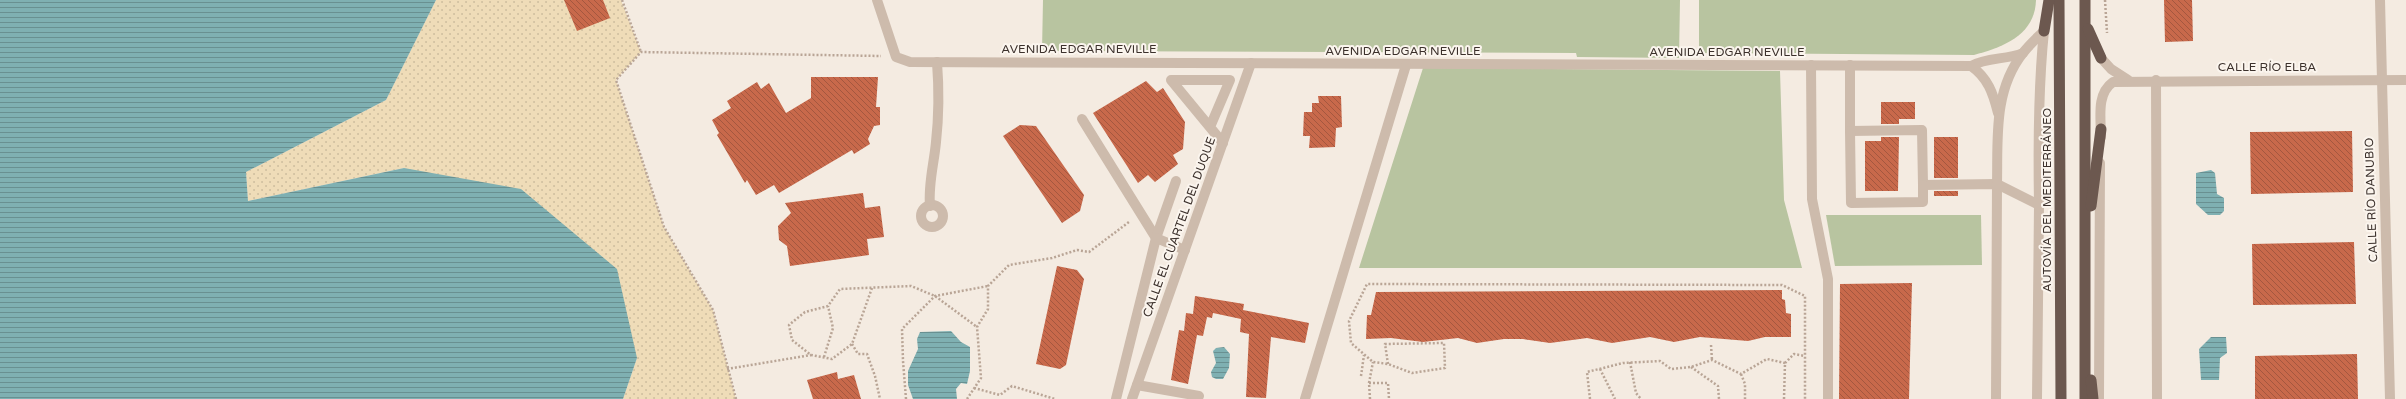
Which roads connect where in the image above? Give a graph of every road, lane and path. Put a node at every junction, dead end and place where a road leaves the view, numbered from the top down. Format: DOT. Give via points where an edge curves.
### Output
graph roads {
  1 [pos="622,0"];
  2 [pos="877,0"];
  3 [pos="2049,0"];
  4 [pos="2059,0"];
  5 [pos="2085,0"];
  6 [pos="2380,0"];
  7 [pos="2085,19"];
  8 [pos="2044,31"];
  9 [pos="641,52"];
  10 [pos="2023,53"];
  11 [pos="896,57"];
  12 [pos="2101,58"];
  13 [pos="937,62"];
  14 [pos="1251,63"];
  15 [pos="1850,64"];
  16 [pos="1406,65"];
  17 [pos="1811,65"];
  18 [pos="1971,66"];
  19 [pos="2128,80"];
  20 [pos="2156,80"];
  21 [pos="2381,80"];
  22 [pos="2406,80"];
  23 [pos="1998,115"];
  24 [pos="1082,119"];
  25 [pos="1210,127"];
  26 [pos="2100,129"];
  27 [pos="1850,131"];
  28 [pos="1223,143"];
  29 [pos="1176,181"];
  30 [pos="1997,184"];
  31 [pos="1923,185"];
  32 [pos="2038,205"];
  33 [pos="930,206"];
  34 [pos="1141,213"];
  35 [pos="1156,238"];
  36 [pos="1185,250"];
  37 [pos="2086,256"];
  38 [pos="988,286"];
  39 [pos="872,288"];
  40 [pos="935,296"];
  41 [pos="828,306"];
  42 [pos="977,327"];
  43 [pos="2085,339"];
  44 [pos="852,344"];
  45 [pos="1711,345"];
  46 [pos="1364,354"];
  47 [pos="811,355"];
  48 [pos="1805,356"];
  49 [pos="824,357"];
  50 [pos="1712,360"];
  51 [pos="1373,362"];
  52 [pos="1630,362"];
  53 [pos="1784,363"];
  54 [pos="1388,364"];
  55 [pos="1691,367"];
  56 [pos="727,369"];
  57 [pos="1600,369"];
  58 [pos="1741,374"];
  59 [pos="1361,376"];
  60 [pos="1369,383"];
  61 [pos="1136,385"];
  62 [pos="974,388"];
  63 [pos="1199,396"];
  64 [pos="736,399"];
  65 [pos="880,399"];
  66 [pos="906,399"];
  67 [pos="966,399"];
  68 [pos="1055,399"];
  69 [pos="1116,399"];
  70 [pos="1132,399"];
  71 [pos="1304,399"];
  72 [pos="1370,399"];
  73 [pos="1389,399"];
  74 [pos="1590,399"];
  75 [pos="1615,399"];
  76 [pos="1641,399"];
  77 [pos="1718,399"];
  78 [pos="1745,399"];
  79 [pos="1784,399"];
  80 [pos="1806,399"];
  81 [pos="1828,399"];
  82 [pos="1996,399"];
  83 [pos="2037,399"];
  84 [pos="2061,399"];
  85 [pos="2085,399"];
  86 [pos="2093,399"];
  87 [pos="2099,399"];
  88 [pos="2157,399"];
  89 [pos="2390,399"];
  1 -- 9 [label="path"];
  2 -- 11 [label="street"];
  3 -- 8 [label="highway"];
  4 -- 84 [label="highway, AUTOVÍA DEL MEDITERRÁNEO"];
  5 -- 7 [label="highway"];
  6 -- 21 [label="street, CALLE RÍO DANUBIO"];
  7 -- 12 [label="highway" via="2092,42"];
  7 -- 37 [label="highway"];
  8 -- 10 [label="street"];
  8 -- 32 [label="street" via="2038,115"];
  9 -- 11 [label="path"];
  9 -- 56 [label="path" via="616,80 664,227 713,310"];
  10 -- 18 [label="street, AVENIDA EDGAR NEVILLE" via="2000,60 1980,61"];
  10 -- 23 [label="street" via="2010,76"];
  11 -- 13 [label="street, AVENIDA EDGAR NEVILLE" via="917,62"];
  12 -- 19 [label="street" via="2111,69"];
  13 -- 14 [label="street, AVENIDA EDGAR NEVILLE"];
  13 -- 33 [label="street" via="938,111 929,188"];
  14 -- 16 [label="street, AVENIDA EDGAR NEVILLE"];
  14 -- 28 [label="street, CALLE EL CUARTEL DEL DUQUE"];
  15 -- 17 [label="street, AVENIDA EDGAR NEVILLE"];
  15 -- 18 [label="street, AVENIDA EDGAR NEVILLE"];
  15 -- 27 [label="street"];
  16 -- 17 [label="street, AVENIDA EDGAR NEVILLE"];
  16 -- 71 [label="street"];
  17 -- 81 [label="street" via="1812,199 1828,279"];
  18 -- 23 [label="street" via="1986,80 1994,96"];
  19 -- 20 [label="street, CALLE RÍO ELBA"];
  19 -- 26 [label="street, CALLE RÍO ELBA" via="2113,82 2102,94"];
  20 -- 21 [label="street, CALLE RÍO ELBA"];
  20 -- 88 [label="street"];
  21 -- 22 [label="street, CALLE RÍO ELBA"];
  21 -- 89 [label="street, CALLE RÍO DANUBIO"];
  23 -- 30 [label="street"];
  24 -- 34 [label="street"];
  25 -- 25 [label="street" via="1190,103 1171,80 1230,80"];
  25 -- 28 [label="street"];
  26 -- 37 [label="highway"];
  26 -- 87 [label="street, CALLE RÍO ELBA"];
  27 -- 31 [label="street" via="1922,130"];
  27 -- 31 [label="street" via="1851,203 1923,202"];
  28 -- 36 [label="street, CALLE EL CUARTEL DEL DUQUE"];
  29 -- 35 [label="street"];
  30 -- 31 [label="street"];
  30 -- 32 [label="street"];
  30 -- 82 [label="street"];
  32 -- 83 [label="street"];
  34 -- 35 [label="street"];
  34 -- 38 [label="path" via="1089,252 1077,250 1052,258 1009,265"];
  35 -- 36 [label="street"];
  35 -- 69 [label="street"];
  36 -- 61 [label="street, CALLE EL CUARTEL DEL DUQUE"];
  37 -- 43 [label="highway"];
  38 -- 40 [label="path"];
  38 -- 42 [label="path" via="988,309"];
  39 -- 40 [label="path" via="911,286"];
  39 -- 41 [label="path" via="840,289"];
  39 -- 44 [label="path"];
  40 -- 42 [label="path"];
  40 -- 66 [label="path" via="902,329"];
  41 -- 47 [label="path" via="806,312 789,325 792,340"];
  41 -- 49 [label="path" via="833,328"];
  42 -- 62 [label="path" via="981,378"];
  43 -- 85 [label="highway"];
  43 -- 86 [label="highway"];
  44 -- 49 [label="path" via="832,358"];
  44 -- 65 [label="path" via="858,354 867,354"];
  45 -- 50 [label="path"];
  46 -- 48 [label="path" via="1351,343 1349,321 1367,284 1782,285 1805,296"];
  46 -- 51 [label="path"];
  46 -- 59 [label="path"];
  47 -- 49 [label="path"];
  47 -- 56 [label="path"];
  48 -- 53 [label="path" via="1794,354"];
  48 -- 80 [label="path"];
  50 -- 55 [label="path"];
  50 -- 58 [label="path"];
  51 -- 54 [label="path"];
  51 -- 60 [label="path"];
  52 -- 55 [label="path" via="1660,361 1671,369"];
  52 -- 57 [label="path"];
  52 -- 76 [label="path" via="1636,393"];
  53 -- 58 [label="path" via="1767,359"];
  53 -- 79 [label="path"];
  54 -- 54 [label="path" via="1412,373 1445,368 1444,343 1385,344"];
  55 -- 77 [label="path" via="1718,386"];
  56 -- 64 [label="path"];
  57 -- 74 [label="path" via="1587,372"];
  57 -- 75 [label="path"];
  58 -- 78 [label="path" via="1745,384"];
  60 -- 72 [label="path"];
  60 -- 73 [label="path" via="1388,383"];
  61 -- 63 [label="street"];
  61 -- 70 [label="street, CALLE EL CUARTEL DEL DUQUE"];
  62 -- 67 [label="path"];
  62 -- 68 [label="path" via="1000,396 1012,386"];
}
